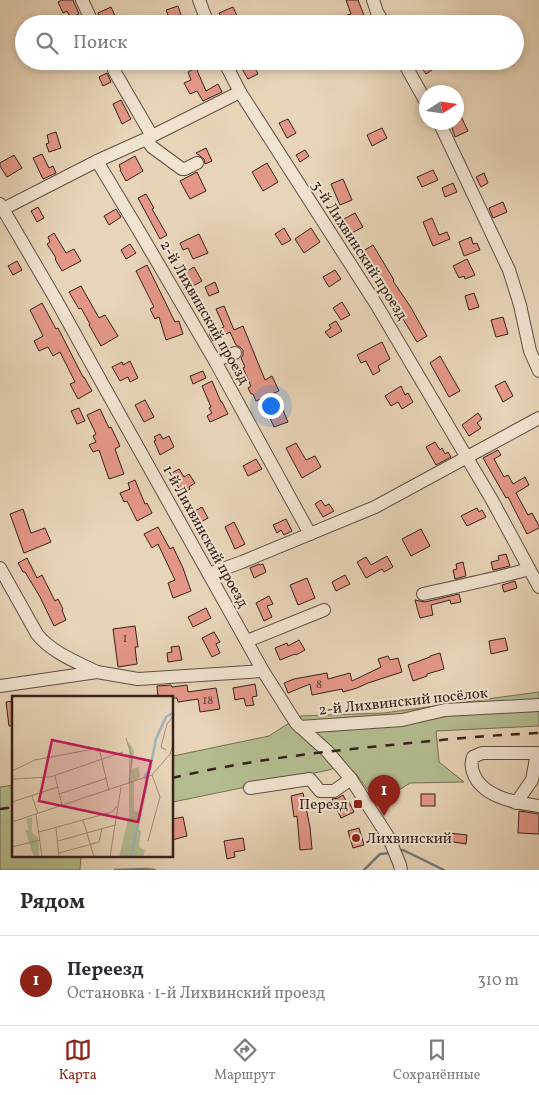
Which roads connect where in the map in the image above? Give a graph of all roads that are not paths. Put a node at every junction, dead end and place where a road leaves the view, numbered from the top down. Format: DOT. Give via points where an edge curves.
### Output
graph roads {
  1 [pos="82,0"];
  2 [pos="199,0"];
  3 [pos="373,0"];
  4 [pos="89,15"];
  5 [pos="205,15"];
  6 [pos="379,15"];
  7 [pos="114,70"];
  8 [pos="229,70"];
  9 [pos="408,70"];
  10 [pos="419,90"];
  11 [pos="240,92"];
  12 [pos="443,130"];
  13 [pos="149,137"];
  14 [pos="96,161"];
  15 [pos="197,163"];
  16 [pos="2,210"];
  17 [pos="235,353"];
  18 [pos="215,360"];
  19 [pos="539,371"];
  20 [pos="539,418"];
  21 [pos="466,458"];
  22 [pos="310,534"];
  23 [pos="0,568"];
  24 [pos="529,569"];
  25 [pos="209,574"];
  26 [pos="539,587"];
  27 [pos="423,594"];
  28 [pos="324,610"];
  29 [pos="247,641"];
  30 [pos="263,671"];
  31 [pos="98,672"];
  32 [pos="0,686"];
  33 [pos="539,705"];
  34 [pos="300,727"];
  35 [pos="351,779"];
  36 [pos="250,788"];
  37 [pos="516,803"];
  38 [pos="539,806"];
  39 [pos="400,867"];
  1 -- 4 [label="street"];
  2 -- 5 [label="street"];
  3 -- 6 [label="street"];
  7 -- 13 [label="street"];
  8 -- 11 [label="street, 3-й Лихвинский проезд"];
  9 -- 10 [label="street"];
  11 -- 13 [label="street"];
  11 -- 21 [label="street, 3-й Лихвинский проезд" via="376,304"];
  12 -- 19 [label="street" via="509,270 530,351"];
  13 -- 14 [label="street"];
  13 -- 15 [label="street" via="152,147 182,169"];
  14 -- 16 [label="street"];
  14 -- 18 [label="street, 2-й Лихвинский проезд"];
  16 -- 25 [label="street, 1-й Лихвинский проезд" via="55,298"];
  17 -- 18 [label="street"];
  18 -- 22 [label="street, 2-й Лихвинский проезд"];
  20 -- 21 [label="street"];
  21 -- 22 [label="street" via="375,508"];
  21 -- 24 [label="street, 3-й Лихвинский проезд"];
  22 -- 25 [label="street"];
  23 -- 31 [label="street" via="44,642"];
  24 -- 26 [label="street, 3-й Лихвинский проезд"];
  24 -- 27 [label="street"];
  25 -- 29 [label="street, 1-й Лихвинский проезд"];
  28 -- 29 [label="street"];
  29 -- 30 [label="street, 1-й Лихвинский проезд"];
  30 -- 31 [label="street" via="138,679"];
  30 -- 34 [label="street, 1-й Лихвинский проезд"];
  31 -- 32 [label="street"];
  33 -- 34 [label="street, 2-й Лихвинский посёлок" via="445,710 402,720"];
  34 -- 35 [label="street, 1-й Лихвинский проезд"];
  35 -- 36 [label="street" via="334,791 320,791 310,779"];
  35 -- 39 [label="street, 1-й Лихвинский проезд" via="389,838"];
  37 -- 37 [label="street" via="488,792 479,784 472,770 473,756 482,753 537,753 532,780"];
  37 -- 38 [label="street"];
}
